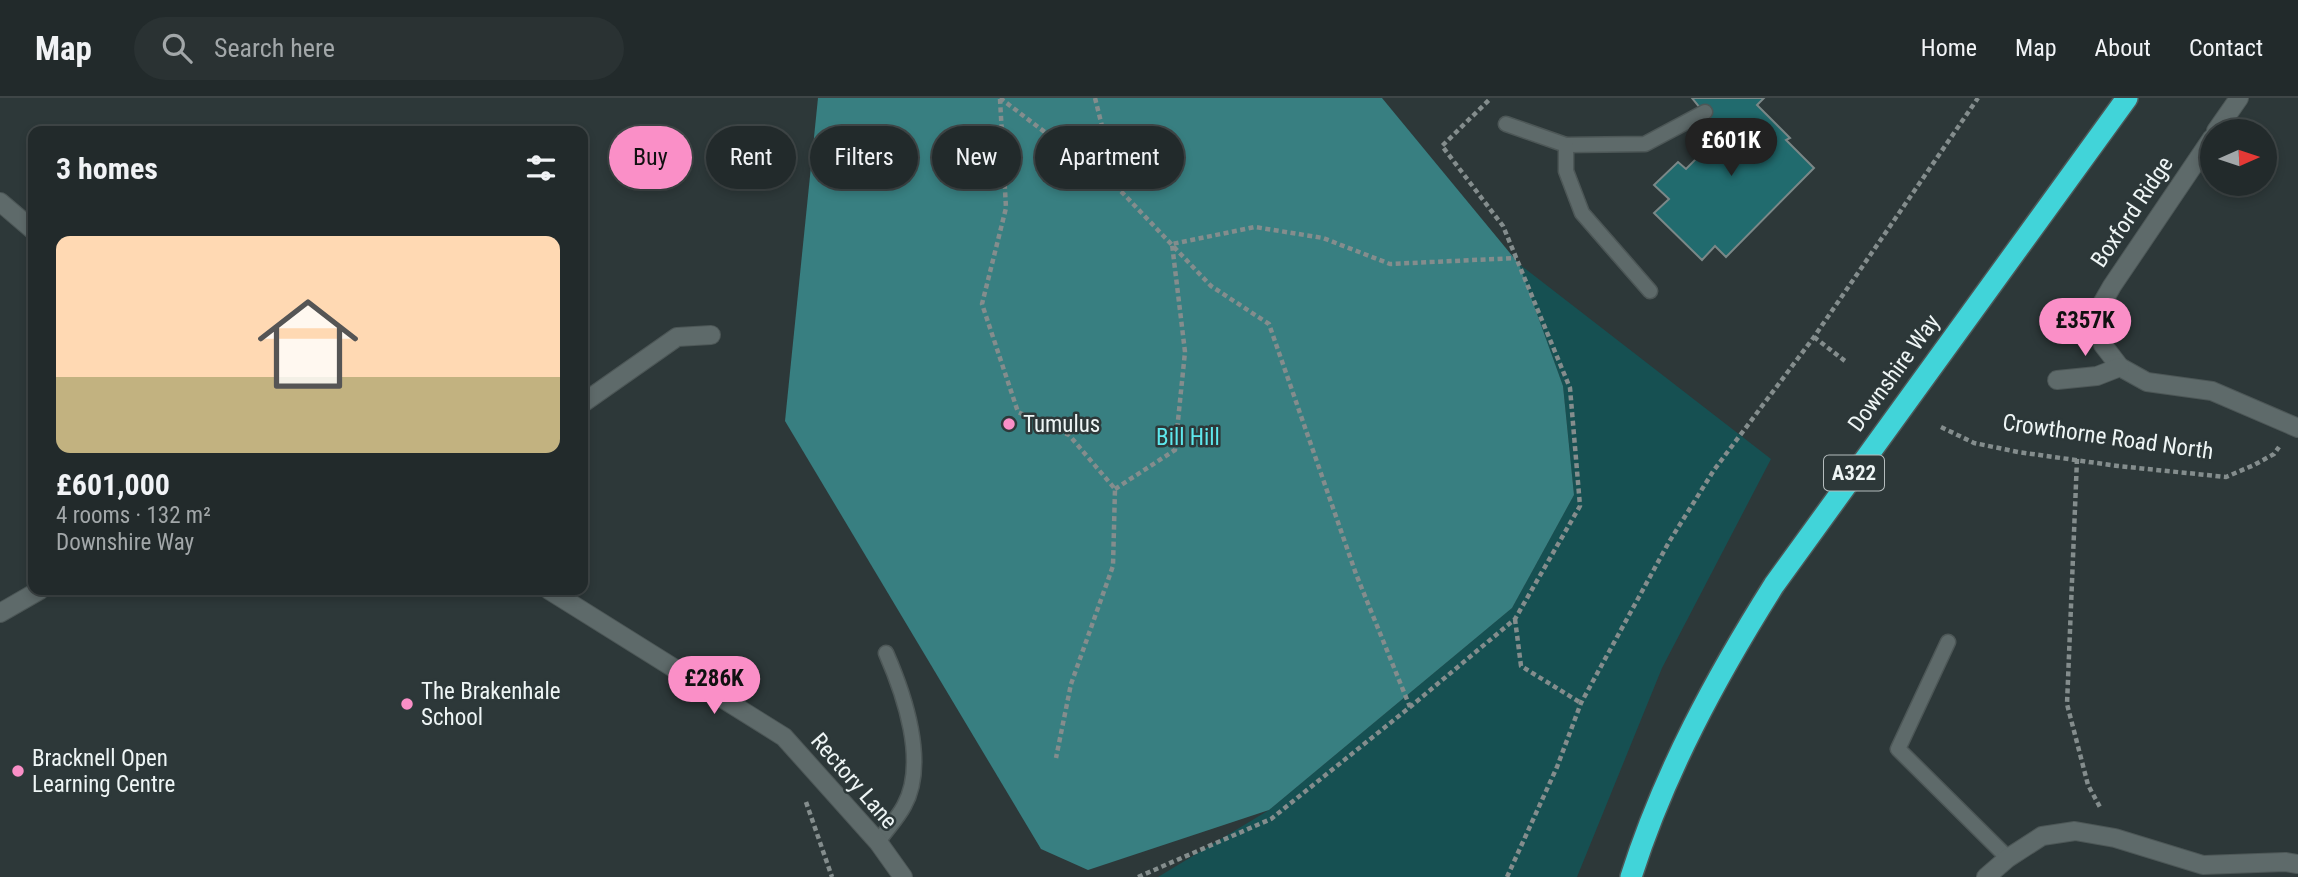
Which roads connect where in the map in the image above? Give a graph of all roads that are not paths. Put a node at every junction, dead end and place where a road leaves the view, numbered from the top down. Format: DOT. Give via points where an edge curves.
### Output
graph roads {
  1 [pos="2127,98"];
  2 [pos="2239,98"];
  3 [pos="1705,112"];
  4 [pos="2224,119"];
  5 [pos="1506,124"];
  6 [pos="1566,145"];
  7 [pos="2200,156"];
  8 [pos="0,202"];
  9 [pos="28,226"];
  10 [pos="1650,292"];
  11 [pos="711,335"];
  12 [pos="2120,367"];
  13 [pos="2057,380"];
  14 [pos="588,399"];
  15 [pos="2296,426"];
  16 [pos="31,595"];
  17 [pos="557,595"];
  18 [pos="0,613"];
  19 [pos="1948,642"];
  20 [pos="886,653"];
  21 [pos="878,842"];
  22 [pos="2008,858"];
  23 [pos="2298,864"];
  24 [pos="903,877"];
  25 [pos="1631,877"];
  26 [pos="1986,877"];
  1 -- 25 [label="highway, Downshire Way / A322" via="1774,586 1695,721"];
  2 -- 4 [label="street"];
  3 -- 6 [label="lane" via="1645,144"];
  5 -- 6 [label="lane"];
  6 -- 10 [label="lane" via="1566,171 1582,213"];
  7 -- 12 [label="street, Boxford Ridge" via="2096,314 2103,345"];
  8 -- 9 [label="street"];
  11 -- 14 [label="street" via="677,337"];
  12 -- 13 [label="street" via="2097,376"];
  12 -- 15 [label="street" via="2147,382 2212,391"];
  16 -- 18 [label="street"];
  17 -- 21 [label="street, Rectory Lane" via="784,737"];
  19 -- 22 [label="lane" via="1898,749"];
  20 -- 21 [label="lane" via="902,689 913,747 913,779 905,805"];
  21 -- 24 [label="street, Rectory Lane"];
  22 -- 23 [label="street" via="2042,836 2075,831 2203,864"];
  22 -- 26 [label="street"];
}
